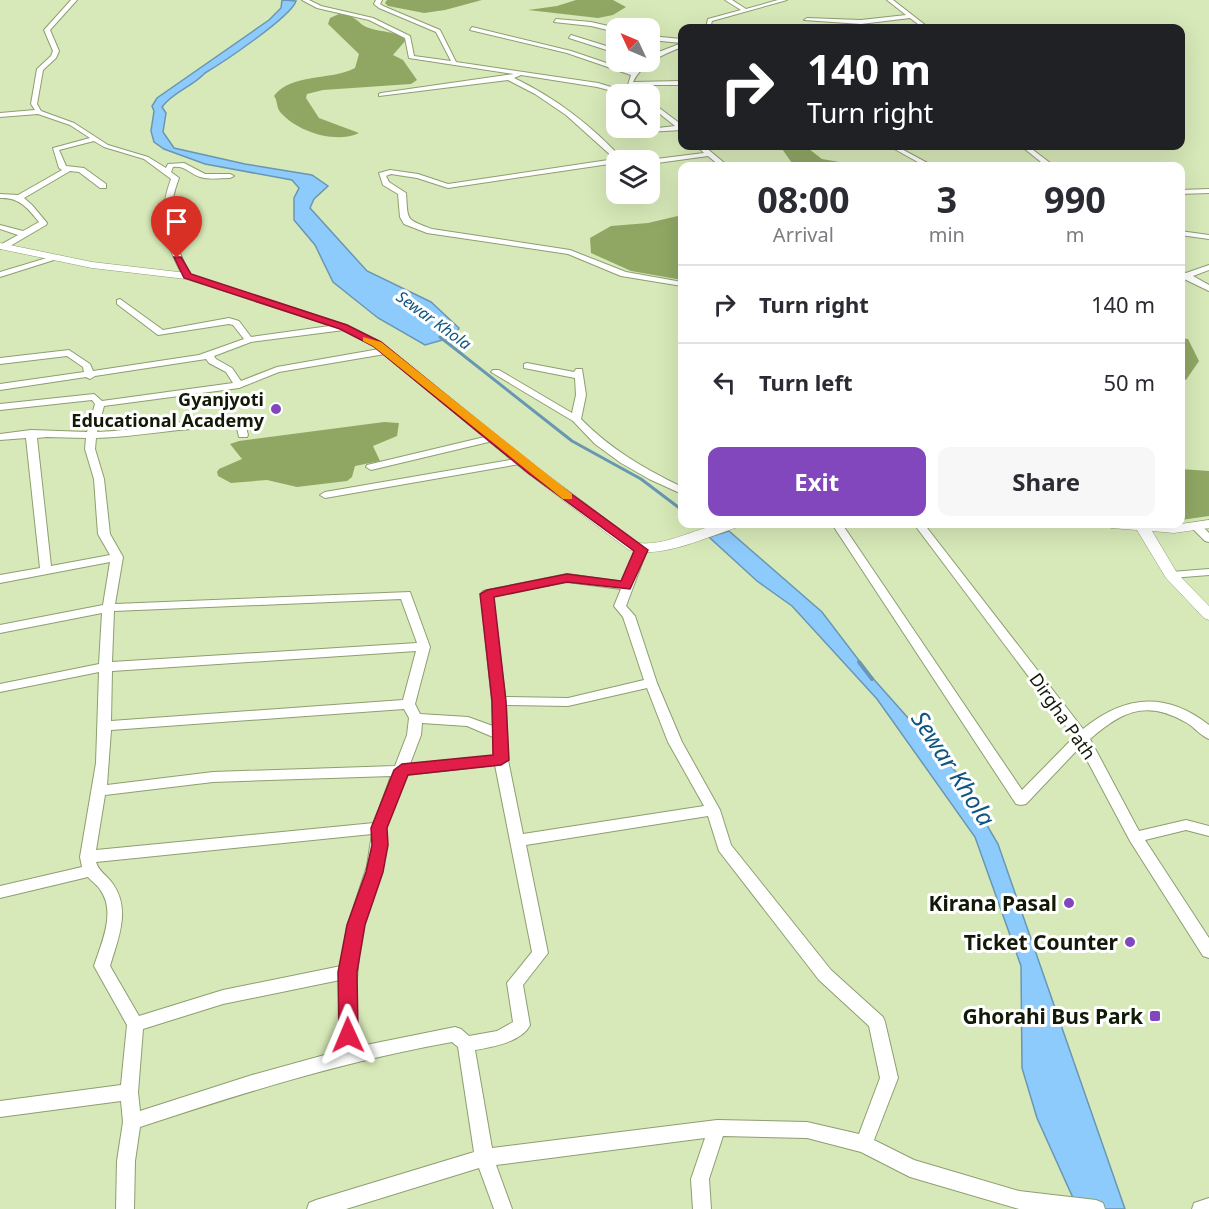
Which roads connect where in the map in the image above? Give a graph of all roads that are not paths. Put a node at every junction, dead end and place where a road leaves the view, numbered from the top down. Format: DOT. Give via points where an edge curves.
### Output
graph roads {
  1 [pos="74,0"];
  2 [pos="305,0"];
  3 [pos="379,0"];
  4 [pos="728,0"];
  5 [pos="784,0"];
  6 [pos="890,0"];
  7 [pos="745,10"];
  8 [pos="912,16"];
  9 [pos="807,20"];
  10 [pos="556,21"];
  11 [pos="709,24"];
  12 [pos="921,24"];
  13 [pos="606,28"];
  14 [pos="472,29"];
  15 [pos="571,37"];
  16 [pos="660,41"];
  17 [pos="678,43"];
  18 [pos="678,45"];
  19 [pos="606,48"];
  20 [pos="660,53"];
  21 [pos="454,62"];
  22 [pos="524,72"];
  23 [pos="636,72"];
  24 [pos="634,74"];
  25 [pos="509,78"];
  26 [pos="678,83"];
  27 [pos="630,84"];
  28 [pos="606,87"];
  29 [pos="381,94"];
  30 [pos="660,111"];
  31 [pos="39,112"];
  32 [pos="0,115"];
  33 [pos="678,125"];
  34 [pos="678,128"];
  35 [pos="660,129"];
  36 [pos="95,139"];
  37 [pos="610,150"];
  38 [pos="705,150"];
  39 [pos="899,150"];
  40 [pos="1033,150"];
  41 [pos="710,154"];
  42 [pos="660,161"];
  43 [pos="719,162"];
  44 [pos="922,162"];
  45 [pos="1046,162"];
  46 [pos="606,163"];
  47 [pos="67,170"];
  48 [pos="168,172"];
  49 [pos="230,176"];
  50 [pos="103,186"];
  51 [pos="1209,191"];
  52 [pos="1185,192"];
  53 [pos="0,196"];
  54 [pos="21,198"];
  55 [pos="0,227"];
  56 [pos="24,234"];
  57 [pos="1185,234"];
  58 [pos="1209,237"];
  59 [pos="1,247"];
  60 [pos="54,259"];
  61 [pos="1209,267"];
  62 [pos="1185,273"];
  63 [pos="0,275"];
  64 [pos="1185,275"];
  65 [pos="187,276"];
  66 [pos="678,283"];
  67 [pos="1209,288"];
  68 [pos="120,302"];
  69 [pos="344,327"];
  70 [pos="249,340"];
  71 [pos="385,351"];
  72 [pos="209,355"];
  73 [pos="0,361"];
  74 [pos="527,366"];
  75 [pos="496,372"];
  76 [pos="90,376"];
  77 [pos="239,385"];
  78 [pos="0,387"];
  79 [pos="100,404"];
  80 [pos="0,407"];
  81 [pos="576,419"];
  82 [pos="31,433"];
  83 [pos="91,434"];
  84 [pos="243,435"];
  85 [pos="0,437"];
  86 [pos="493,438"];
  87 [pos="521,461"];
  88 [pos="371,467"];
  89 [pos="678,489"];
  90 [pos="325,495"];
  91 [pos="1202,525"];
  92 [pos="1185,527"];
  93 [pos="719,528"];
  94 [pos="840,528"];
  95 [pos="922,528"];
  96 [pos="1143,528"];
  97 [pos="1163,528"];
  98 [pos="1181,528"];
  99 [pos="1209,539"];
  100 [pos="641,550"];
  101 [pos="117,557"];
  102 [pos="46,571"];
  103 [pos="1209,572"];
  104 [pos="1171,575"];
  105 [pos="0,579"];
  106 [pos="626,586"];
  107 [pos="109,608"];
  108 [pos="1209,615"];
  109 [pos="0,629"];
  110 [pos="424,647"];
  111 [pos="104,667"];
  112 [pos="651,683"];
  113 [pos="0,688"];
  114 [pos="499,701"];
  115 [pos="408,704"];
  116 [pos="416,718"];
  117 [pos="104,726"];
  118 [pos="500,734"];
  119 [pos="1209,734"];
  120 [pos="1083,739"];
  121 [pos="501,760"];
  122 [pos="402,770"];
  123 [pos="98,791"];
  124 [pos="713,810"];
  125 [pos="379,828"];
  126 [pos="1209,831"];
  127 [pos="1135,837"];
  128 [pos="517,841"];
  129 [pos="88,864"];
  130 [pos="0,892"];
  131 [pos="1209,951"];
  132 [pos="347,972"];
  133 [pos="135,1024"];
  134 [pos="466,1044"];
  135 [pos="348,1056"];
  136 [pos="129,1092"];
  137 [pos="0,1109"];
  138 [pos="132,1122"];
  139 [pos="717,1128"];
  140 [pos="864,1144"];
  141 [pos="484,1158"];
  142 [pos="358,1203"];
  143 [pos="1209,1207"];
  144 [pos="125,1209"];
  145 [pos="316,1209"];
  146 [pos="503,1209"];
  147 [pos="702,1209"];
  148 [pos="1096,1209"];
  149 [pos="1201,1209"];
  1 -- 31 [label="street" via="47,30 56,51 40,69 34,104"];
  2 -- 21 [label="street" via="371,19 408,37 411,57"];
  3 -- 21 [label="street" via="377,4 381,7 438,31"];
  4 -- 7 [label="street"];
  5 -- 7 [label="street"];
  6 -- 8 [label="street"];
  7 -- 11 [label="street"];
  8 -- 9 [label="street" via="861,22"];
  8 -- 12 [label="street"];
  10 -- 13 [label="street"];
  14 -- 24 [label="street" via="569,52"];
  15 -- 19 [label="street"];
  16 -- 17 [label="street"];
  18 -- 20 [label="street"];
  21 -- 22 [label="street"];
  22 -- 25 [label="street"];
  22 -- 28 [label="street"];
  23 -- 24 [label="street"];
  24 -- 27 [label="street"];
  25 -- 29 [label="street"];
  25 -- 37 [label="street" via="543,96"];
  26 -- 27 [label="street"];
  30 -- 33 [label="street"];
  31 -- 32 [label="street"];
  31 -- 36 [label="street" via="72,124"];
  34 -- 35 [label="street"];
  36 -- 47 [label="street" via="55,149"];
  36 -- 48 [label="street" via="146,158"];
  38 -- 41 [label="street"];
  39 -- 44 [label="street"];
  40 -- 45 [label="street"];
  41 -- 42 [label="street"];
  41 -- 43 [label="street"];
  46 -- 66 [label="street" via="448,186 409,175 382,175 386,183 402,193 404,217 422,228 570,252 624,274"];
  47 -- 50 [label="street" via="81,170"];
  47 -- 54 [label="street"];
  48 -- 49 [label="street" via="170,165 177,164 187,165 200,175"];
  48 -- 65 [label="street" via="175,178 166,198 166,223 171,248"];
  51 -- 52 [label="street"];
  53 -- 54 [label="street" via="13,194"];
  54 -- 56 [label="street" via="43,223"];
  55 -- 56 [label="street"];
  56 -- 59 [label="street"];
  57 -- 58 [label="street"];
  59 -- 60 [label="street"];
  60 -- 63 [label="street"];
  60 -- 65 [label="street"];
  61 -- 62 [label="street"];
  64 -- 67 [label="street"];
  65 -- 69 [label="street"];
  68 -- 70 [label="street" via="161,333 229,321 236,323"];
  69 -- 70 [label="street"];
  69 -- 71 [label="street"];
  70 -- 72 [label="street"];
  71 -- 77 [label="street" via="277,370"];
  71 -- 86 [label="street"];
  72 -- 76 [label="street"];
  72 -- 77 [label="street" via="212,361 230,370"];
  73 -- 76 [label="street" via="69,353 87,366"];
  74 -- 81 [label="street" via="580,374"];
  75 -- 81 [label="street"];
  76 -- 78 [label="street"];
  77 -- 79 [label="street"];
  79 -- 80 [label="street" via="94,397"];
  79 -- 83 [label="street"];
  81 -- 89 [label="street" via="615,456"];
  82 -- 83 [label="street"];
  82 -- 85 [label="street"];
  82 -- 102 [label="street"];
  83 -- 84 [label="street" via="223,423 241,425"];
  83 -- 101 [label="street" via="90,450 99,479 104,534"];
  86 -- 87 [label="street"];
  86 -- 88 [label="street"];
  87 -- 90 [label="street"];
  87 -- 100 [label="street"];
  91 -- 92 [label="street"];
  91 -- 99 [label="street"];
  93 -- 100 [label="street"];
  94 -- 120 [label="street" via="1021,801"];
  95 -- 120 [label="street, Dirgha Path"];
  96 -- 104 [label="street"];
  97 -- 98 [label="street"];
  100 -- 106 [label="street"];
  101 -- 102 [label="street"];
  101 -- 107 [label="street"];
  102 -- 105 [label="street"];
  103 -- 104 [label="street"];
  104 -- 108 [label="street"];
  106 -- 112 [label="street" via="620,606 629,616"];
  106 -- 114 [label="street" via="567,578 487,594"];
  107 -- 109 [label="street"];
  107 -- 110 [label="street" via="406,595"];
  107 -- 111 [label="street"];
  110 -- 111 [label="street"];
  110 -- 115 [label="street"];
  111 -- 113 [label="street"];
  111 -- 117 [label="street"];
  112 -- 114 [label="street" via="568,702"];
  112 -- 124 [label="street" via="675,742"];
  114 -- 118 [label="street"];
  115 -- 116 [label="street"];
  115 -- 117 [label="street"];
  116 -- 118 [label="street" via="468,722"];
  116 -- 122 [label="street"];
  117 -- 123 [label="street"];
  118 -- 121 [label="street"];
  119 -- 120 [label="street" via="1206,728 1177,711 1149,704 1122,709"];
  120 -- 127 [label="street, Dirgha Path"];
  121 -- 122 [label="street"];
  121 -- 128 [label="street"];
  122 -- 123 [label="street" via="213,777"];
  122 -- 125 [label="street"];
  123 -- 129 [label="street"];
  124 -- 128 [label="street"];
  124 -- 140 [label="street" via="724,847 825,975 877,1022 889,1078"];
  125 -- 129 [label="street"];
  125 -- 132 [label="street" via="374,872 356,925"];
  126 -- 127 [label="street" via="1186,825"];
  127 -- 131 [label="street, Dirgha Path"];
  128 -- 134 [label="street" via="540,953 515,983 522,1025 500,1038"];
  129 -- 130 [label="street"];
  129 -- 133 [label="street" via="110,891 116,919 102,966"];
  132 -- 133 [label="street" via="223,997"];
  132 -- 135 [label="street"];
  133 -- 136 [label="street"];
  134 -- 135 [label="street" via="455,1034"];
  134 -- 141 [label="street"];
  135 -- 138 [label="street" via="226,1090"];
  136 -- 137 [label="street"];
  136 -- 138 [label="street"];
  138 -- 144 [label="street"];
  139 -- 140 [label="street" via="807,1130"];
  139 -- 141 [label="street"];
  139 -- 147 [label="street" via="700,1179"];
  140 -- 148 [label="street" via="910,1168 1019,1200"];
  141 -- 142 [label="street"];
  141 -- 146 [label="street"];
  142 -- 145 [label="street"];
  143 -- 149 [label="street"];
}
